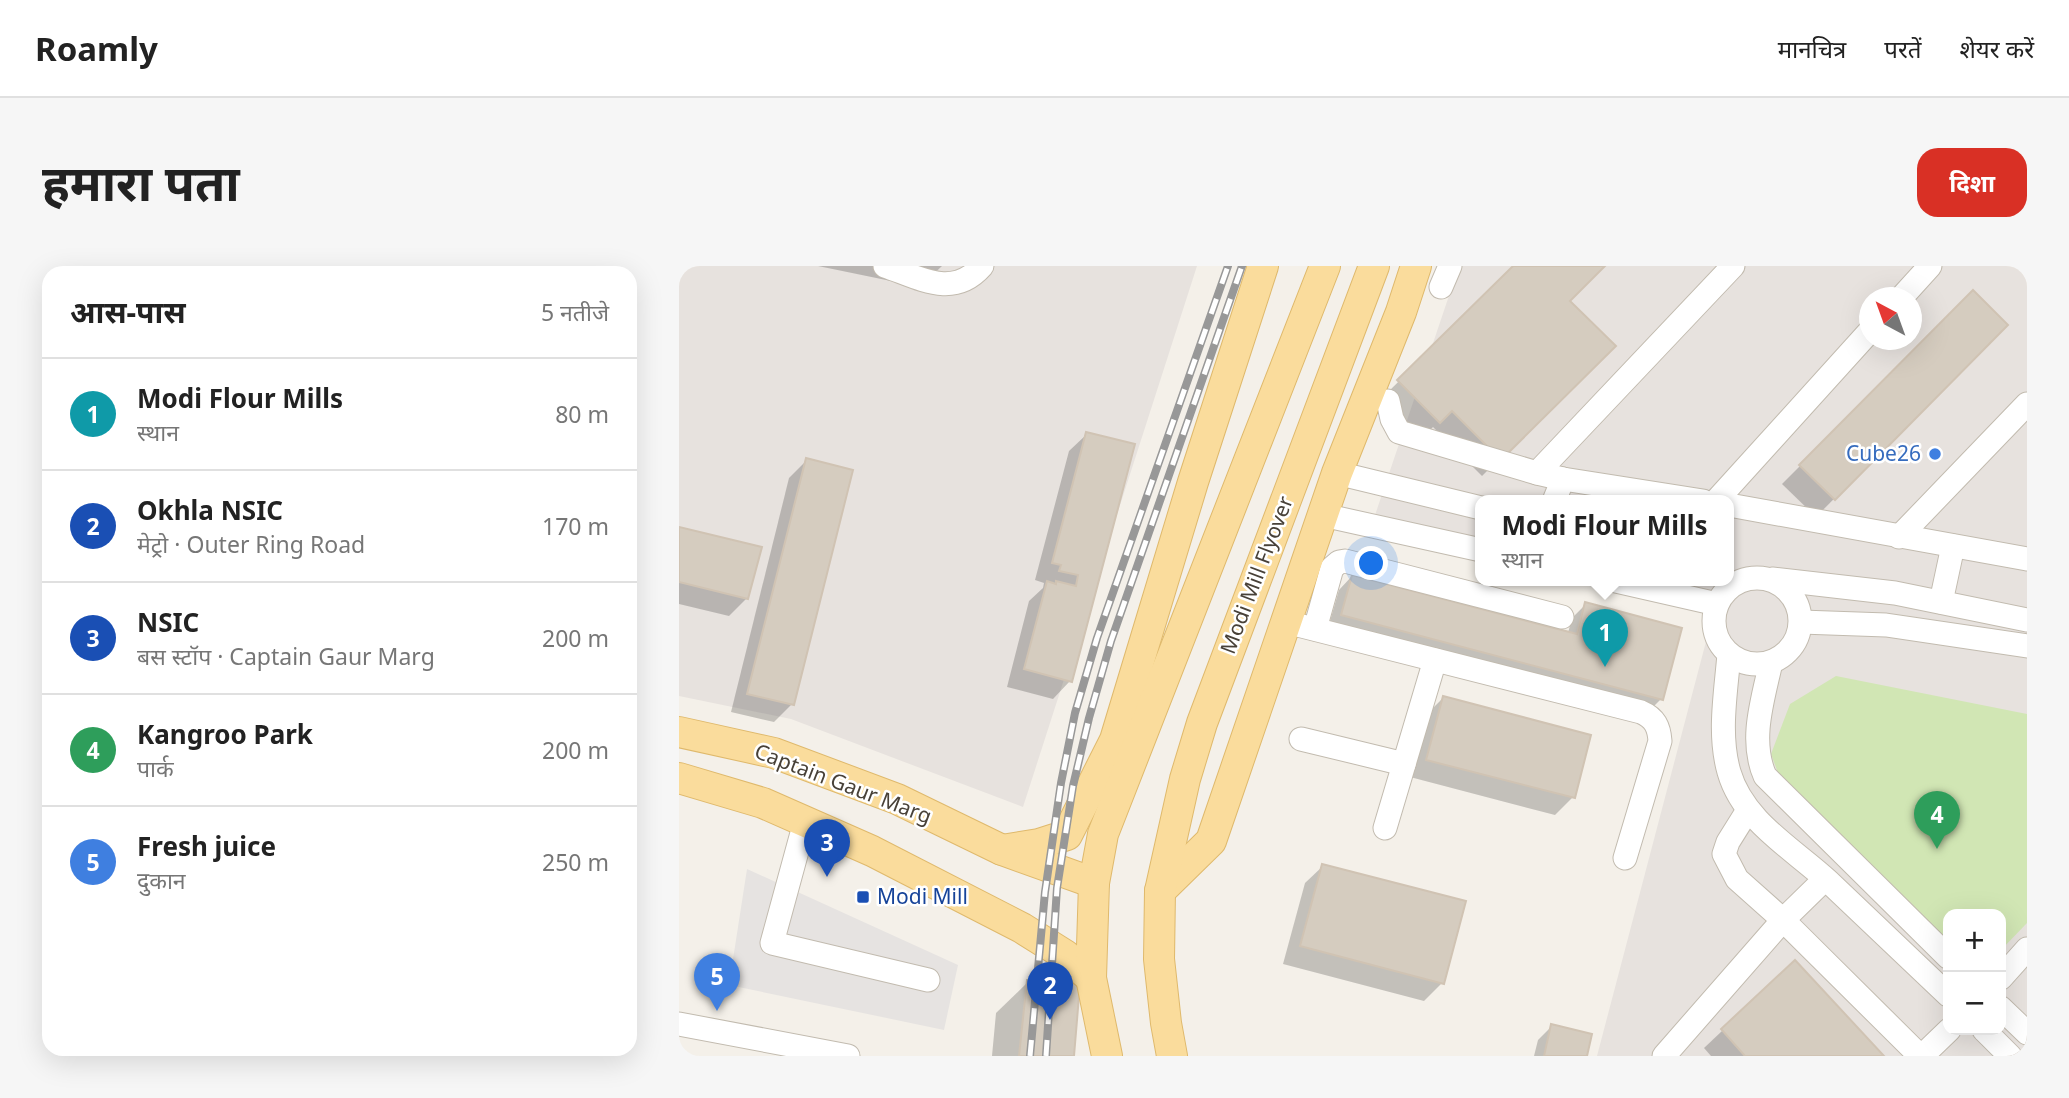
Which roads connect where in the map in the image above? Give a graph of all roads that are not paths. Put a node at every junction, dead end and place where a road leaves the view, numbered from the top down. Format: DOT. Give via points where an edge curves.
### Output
graph roads {
  1 [pos="885,266"];
  2 [pos="982,266"];
  3 [pos="1263,266"];
  4 [pos="1325,266"];
  5 [pos="1374,266"];
  6 [pos="1416,266"];
  7 [pos="1451,266"];
  8 [pos="1733,266"];
  9 [pos="1930,266"];
  10 [pos="1441,287"];
  11 [pos="1911,287"];
  12 [pos="1859,344"];
  13 [pos="1388,401"];
  14 [pos="2027,404"];
  15 [pos="1337,473"];
  16 [pos="1537,473"];
  17 [pos="1563,479"];
  18 [pos="1556,495"];
  19 [pos="1665,495"];
  20 [pos="1721,495"];
  21 [pos="1734,506"];
  22 [pos="1475,507"];
  23 [pos="1323,514"];
  24 [pos="1899,537"];
  25 [pos="1953,546"];
  26 [pos="1475,550"];
  27 [pos="2027,559"];
  28 [pos="1736,578"];
  29 [pos="1769,579"];
  30 [pos="1638,586"];
  31 [pos="1730,586"];
  32 [pos="1895,593"];
  33 [pos="1941,602"];
  34 [pos="1717,604"];
  35 [pos="1562,617"];
  36 [pos="2027,620"];
  37 [pos="1286,622"];
  38 [pos="1801,622"];
  39 [pos="1887,625"];
  40 [pos="1315,629"];
  41 [pos="2027,646"];
  42 [pos="1729,654"];
  43 [pos="1435,660"];
  44 [pos="1771,662"];
  45 [pos="1724,710"];
  46 [pos="1759,720"];
  47 [pos="679,732"];
  48 [pos="1301,739"];
  49 [pos="1404,764"];
  50 [pos="679,778"];
  51 [pos="1096,779"];
  52 [pos="1748,810"];
  53 [pos="805,821"];
  54 [pos="1385,828"];
  55 [pos="1103,834"];
  56 [pos="1002,850"];
  57 [pos="1625,858"];
  58 [pos="1825,879"];
  59 [pos="1094,883"];
  60 [pos="1160,891"];
  61 [pos="1783,920"];
  62 [pos="2027,949"];
  63 [pos="1943,952"];
  64 [pos="2006,972"];
  65 [pos="1091,978"];
  66 [pos="928,980"];
  67 [pos="1943,990"];
  68 [pos="2006,1013"];
  69 [pos="679,1024"];
  70 [pos="2027,1033"];
  71 [pos="1944,1035"];
  72 [pos="1989,1035"];
  73 [pos="848,1056"];
  74 [pos="1107,1056"];
  75 [pos="1172,1056"];
  76 [pos="1664,1056"];
  77 [pos="1921,1056"];
  78 [pos="2010,1056"];
  1 -- 2 [label="street" via="949,285 971,277"];
  3 -- 51 [label="main road" via="1115,740"];
  4 -- 55 [label="main road"];
  5 -- 60 [label="main road, Modi Mill Flyover" via="1202,723"];
  6 -- 15 [label="main road"];
  7 -- 10 [label="street"];
  8 -- 16 [label="street"];
  9 -- 11 [label="street"];
  12 -- 20 [label="street"];
  13 -- 16 [label="street" via="1399,432"];
  14 -- 24 [label="street"];
  15 -- 22 [label="street"];
  15 -- 23 [label="main road"];
  16 -- 17 [label="street"];
  17 -- 18 [label="street"];
  17 -- 19 [label="street"];
  21 -- 24 [label="street"];
  23 -- 26 [label="street"];
  23 -- 37 [label="main road"];
  24 -- 25 [label="street"];
  25 -- 27 [label="street"];
  25 -- 33 [label="street"];
  28 -- 29 [label="street"];
  29 -- 32 [label="street"];
  29 -- 38 [label="street" via="1792,594"];
  30 -- 34 [label="street"];
  31 -- 34 [label="street"];
  32 -- 33 [label="street"];
  32 -- 39 [label="street"];
  33 -- 36 [label="street"];
  34 -- 42 [label="street" via="1715,630"];
  35 -- 40 [label="street" via="1345,561 1332,568"];
  37 -- 40 [label="street"];
  37 -- 60 [label="main road" via="1211,841"];
  38 -- 39 [label="street"];
  38 -- 44 [label="street" via="1791,649"];
  39 -- 41 [label="street"];
  40 -- 43 [label="street"];
  42 -- 44 [label="street" via="1752,664"];
  42 -- 45 [label="street"];
  43 -- 49 [label="street"];
  43 -- 57 [label="street" via="1649,716 1659,730 1660,741"];
  44 -- 46 [label="street"];
  45 -- 46 [label="street"];
  45 -- 52 [label="street" via="1728,771"];
  46 -- 63 [label="street" via="1757,751 1765,776"];
  47 -- 56 [label="main road, Captain Gaur Marg" via="774,753 897,799"];
  48 -- 49 [label="street"];
  49 -- 54 [label="street"];
  50 -- 53 [label="main road"];
  51 -- 55 [label="main road"];
  51 -- 56 [label="main road" via="1067,835"];
  52 -- 58 [label="street"];
  52 -- 61 [label="street" via="1724,854 1737,879"];
  53 -- 65 [label="main road" via="1022,928"];
  53 -- 66 [label="street" via="772,943"];
  55 -- 59 [label="main road"];
  56 -- 59 [label="main road, Captain Gaur Marg"];
  58 -- 61 [label="street"];
  58 -- 67 [label="street"];
  59 -- 65 [label="main road"];
  60 -- 75 [label="main road, Modi Mill Flyover" via="1159,959"];
  61 -- 76 [label="street"];
  61 -- 77 [label="street"];
  62 -- 64 [label="street"];
  65 -- 74 [label="main road"];
  68 -- 70 [label="street"];
  69 -- 73 [label="street"];
  71 -- 77 [label="street"];
  72 -- 78 [label="street"];
}
